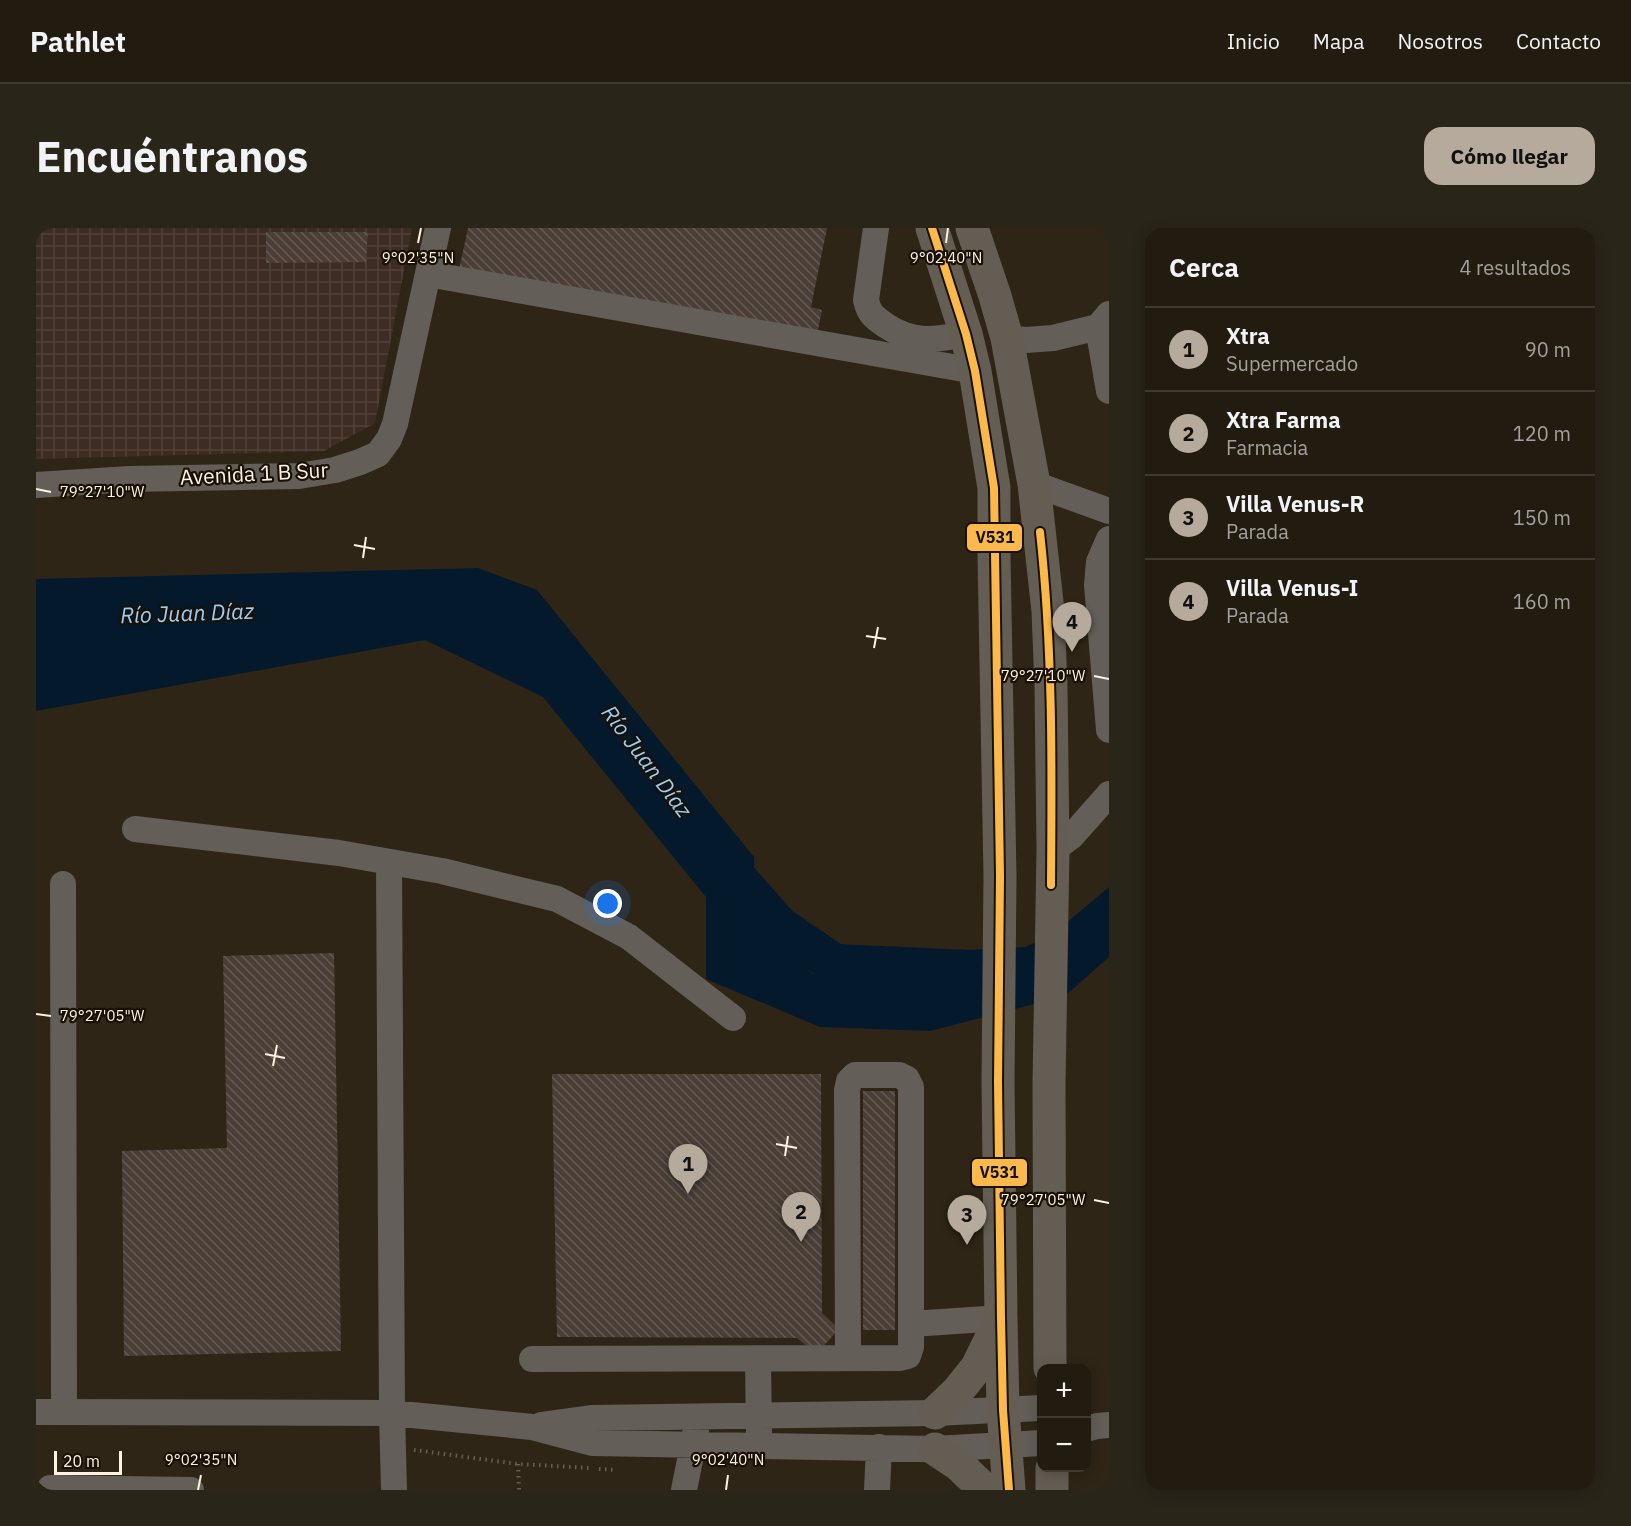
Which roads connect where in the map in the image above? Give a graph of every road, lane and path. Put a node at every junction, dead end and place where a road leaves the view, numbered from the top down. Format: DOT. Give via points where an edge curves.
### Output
graph roads {
  1 [pos="438,228"];
  2 [pos="876,228"];
  3 [pos="932,228"];
  4 [pos="972,228"];
  5 [pos="428,274"];
  6 [pos="1103,320"];
  7 [pos="966,334"];
  8 [pos="1006,338"];
  9 [pos="975,371"];
  10 [pos="1109,391"];
  11 [pos="981,406"];
  12 [pos="1034,484"];
  13 [pos="36,485"];
  14 [pos="1109,511"];
  15 [pos="1109,539"];
  16 [pos="994,556"];
  17 [pos="1109,730"];
  18 [pos="1109,794"];
  19 [pos="135,829"];
  20 [pos="389,862"];
  21 [pos="1052,865"];
  22 [pos="63,884"];
  23 [pos="733,1018"];
  24 [pos="1001,1318"];
  25 [pos="911,1324"];
  26 [pos="848,1358"];
  27 [pos="531,1359"];
  28 [pos="758,1359"];
  29 [pos="1050,1364"];
  30 [pos="1037,1408"];
  31 [pos="1003,1410"];
  32 [pos="36,1412"];
  33 [pos="64,1412"];
  34 [pos="392,1413"];
  35 [pos="935,1413"];
  36 [pos="759,1417"];
  37 [pos="698,1418"];
  38 [pos="532,1427"];
  39 [pos="1037,1443"];
  40 [pos="693,1445"];
  41 [pos="759,1445"];
  42 [pos="1005,1445"];
  43 [pos="393,1447"];
  44 [pos="879,1447"];
  45 [pos="935,1449"];
  46 [pos="518,1464"];
  47 [pos="619,1470"];
  48 [pos="1052,1472"];
  49 [pos="50,1488"];
  50 [pos="191,1490"];
  51 [pos="394,1490"];
  52 [pos="519,1490"];
  53 [pos="684,1490"];
  54 [pos="877,1490"];
  55 [pos="985,1490"];
  56 [pos="1009,1490"];
  57 [pos="1052,1490"];
  1 -- 5 [label="street, Avenida 1 B Sur"];
  2 -- 7 [label="street" via="866,300 868,311 895,332 920,340"];
  3 -- 7 [label="main road"];
  4 -- 8 [label="main road"];
  5 -- 9 [label="street"];
  5 -- 13 [label="street, Avenida 1 B Sur" via="395,424 378,454 335,470 299,476"];
  6 -- 8 [label="street" via="1053,338"];
  6 -- 10 [label="street"];
  7 -- 9 [label="main road"];
  8 -- 12 [label="main road"];
  9 -- 11 [label="main road"];
  11 -- 12 [label="main road" via="1005,452"];
  11 -- 16 [label="main road" via="994,488"];
  12 -- 14 [label="street"];
  12 -- 16 [label="main road" via="1009,511"];
  12 -- 21 [label="main road" via="1048,611"];
  15 -- 17 [label="street" via="1099,562 1096,585"];
  16 -- 24 [label="main road" via="1000,876"];
  18 -- 21 [label="street"];
  19 -- 20 [label="street"];
  20 -- 23 [label="street" via="557,899 629,937"];
  20 -- 34 [label="street"];
  21 -- 29 [label="main road"];
  22 -- 33 [label="street"];
  24 -- 25 [label="street"];
  24 -- 31 [label="main road"];
  24 -- 35 [label="main road" via="977,1367"];
  25 -- 26 [label="street" via="908,1356"];
  25 -- 26 [label="street" via="911,1088 907,1079 899,1075 855,1075 847,1090"];
  26 -- 28 [label="street"];
  27 -- 28 [label="street"];
  28 -- 36 [label="street"];
  30 -- 31 [label="street"];
  31 -- 35 [label="street"];
  31 -- 42 [label="main road"];
  32 -- 33 [label="street"];
  33 -- 34 [label="street"];
  34 -- 38 [label="street"];
  34 -- 43 [label="street"];
  35 -- 36 [label="street"];
  36 -- 37 [label="street"];
  36 -- 41 [label="street"];
  37 -- 38 [label="street" via="593,1418"];
  37 -- 40 [label="street"];
  38 -- 40 [label="street" via="592,1443"];
  39 -- 42 [label="street"];
  40 -- 41 [label="street"];
  40 -- 53 [label="street"];
  41 -- 44 [label="street"];
  42 -- 45 [label="street"];
  42 -- 56 [label="main road"];
  43 -- 46 [label="path"];
  43 -- 51 [label="street"];
  44 -- 45 [label="street"];
  44 -- 54 [label="street"];
  45 -- 55 [label="main road"];
  46 -- 47 [label="path"];
  46 -- 52 [label="path"];
  48 -- 57 [label="main road"];
  49 -- 50 [label="street"];
}
